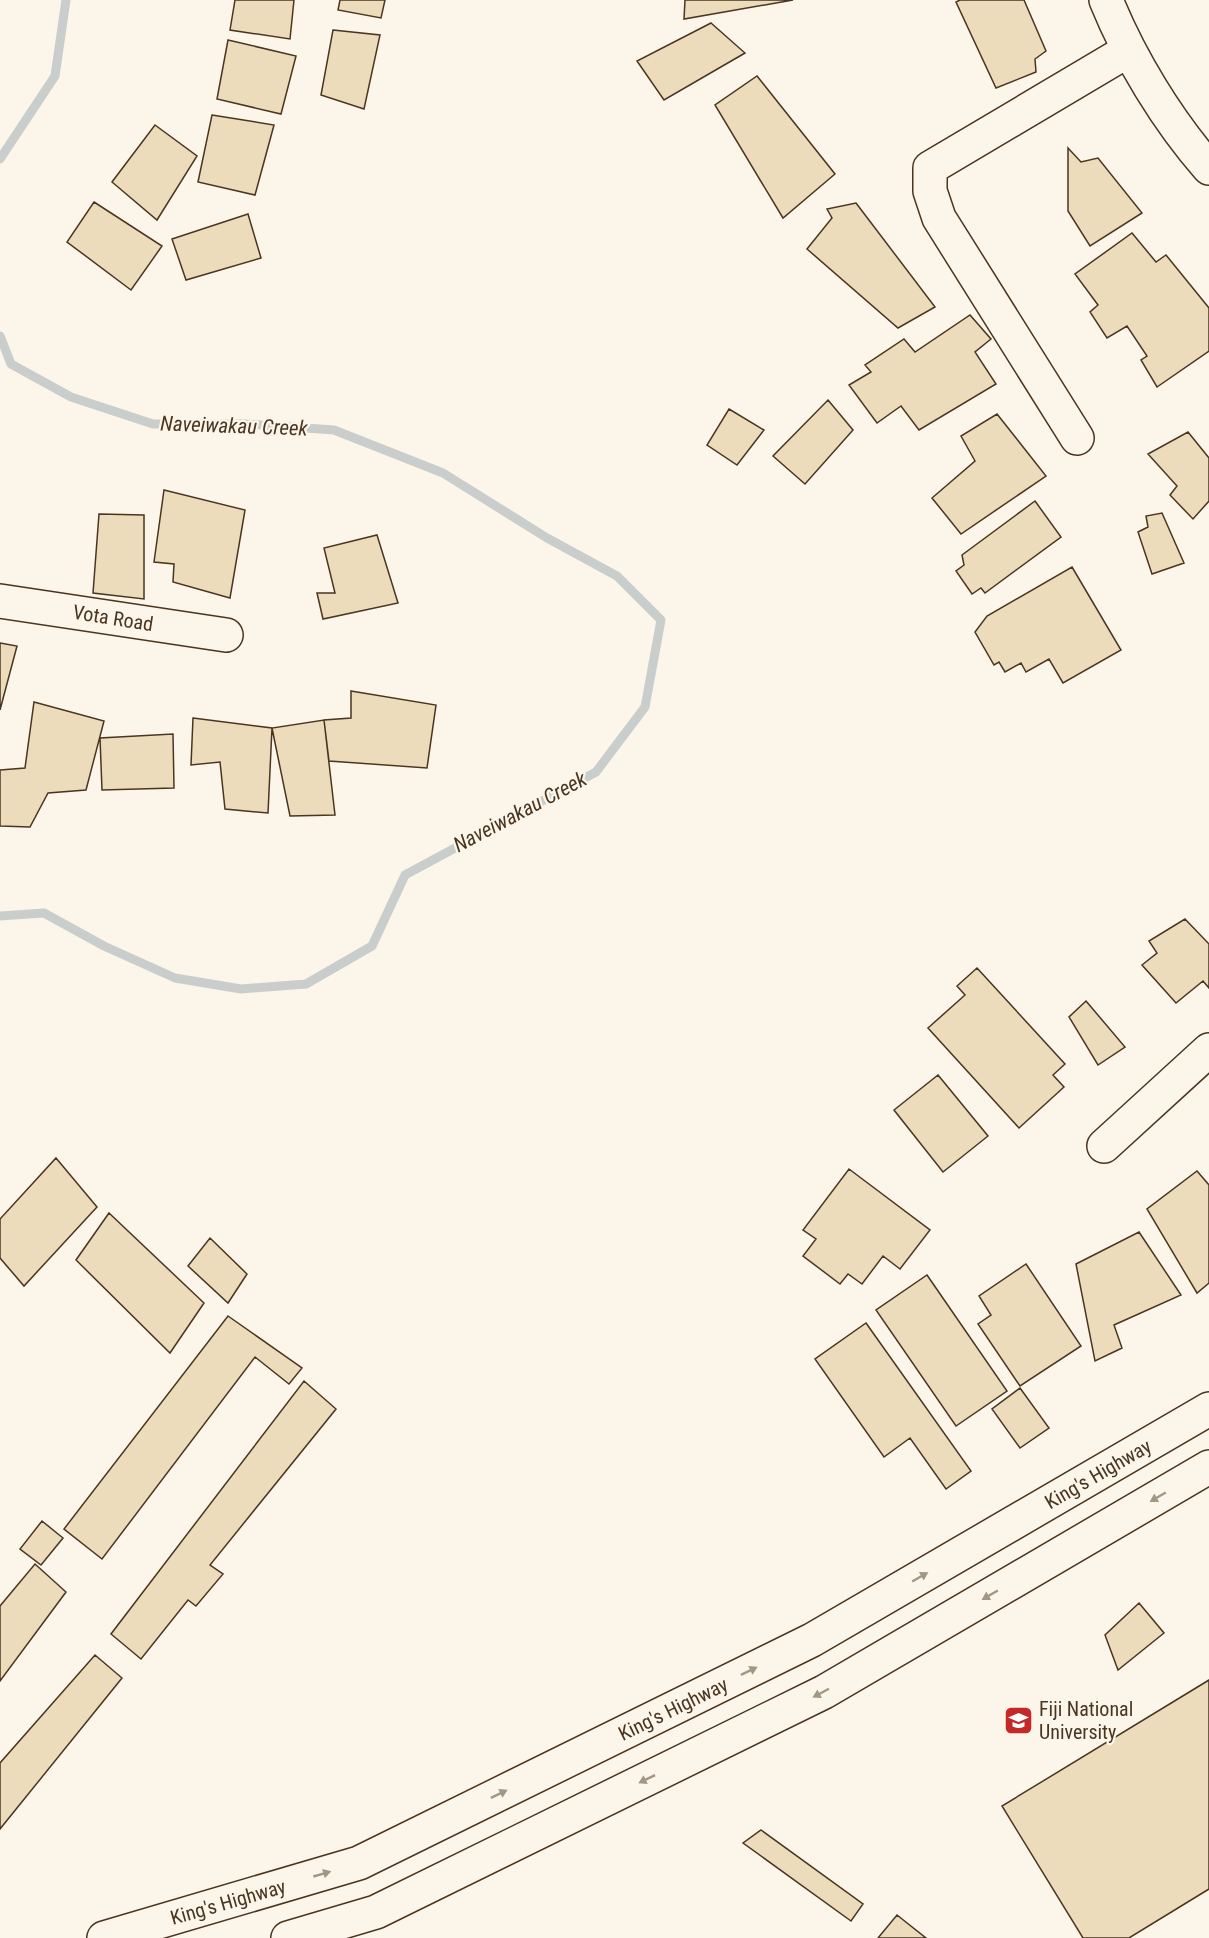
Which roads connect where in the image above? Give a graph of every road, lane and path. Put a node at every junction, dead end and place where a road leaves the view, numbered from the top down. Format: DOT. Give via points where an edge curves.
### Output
graph roads {
  1 [pos="1106,0"];
  2 [pos="1129,50"];
  3 [pos="1209,168"];
  4 [pos="1077,438"];
  5 [pos="0,601"];
  6 [pos="226,635"];
  7 [pos="1209,1050"];
  8 [pos="1104,1146"];
  9 [pos="1209,1409"];
  10 [pos="1209,1467"];
  11 [pos="105,1938"];
  12 [pos="288,1938"];
  1 -- 2 [label="main road"];
  2 -- 3 [label="main road" via="1186,141"];
  2 -- 4 [label="main road" via="930,168 930,191 939,218"];
  5 -- 6 [label="main road, Vota Road"];
  7 -- 8 [label="main road"];
  11 -- 9 [label="main road, King's Highway, one-way" via="359,1863 813,1640"];
  10 -- 12 [label="main road, one-way" via="824,1692 376,1912"];
}
